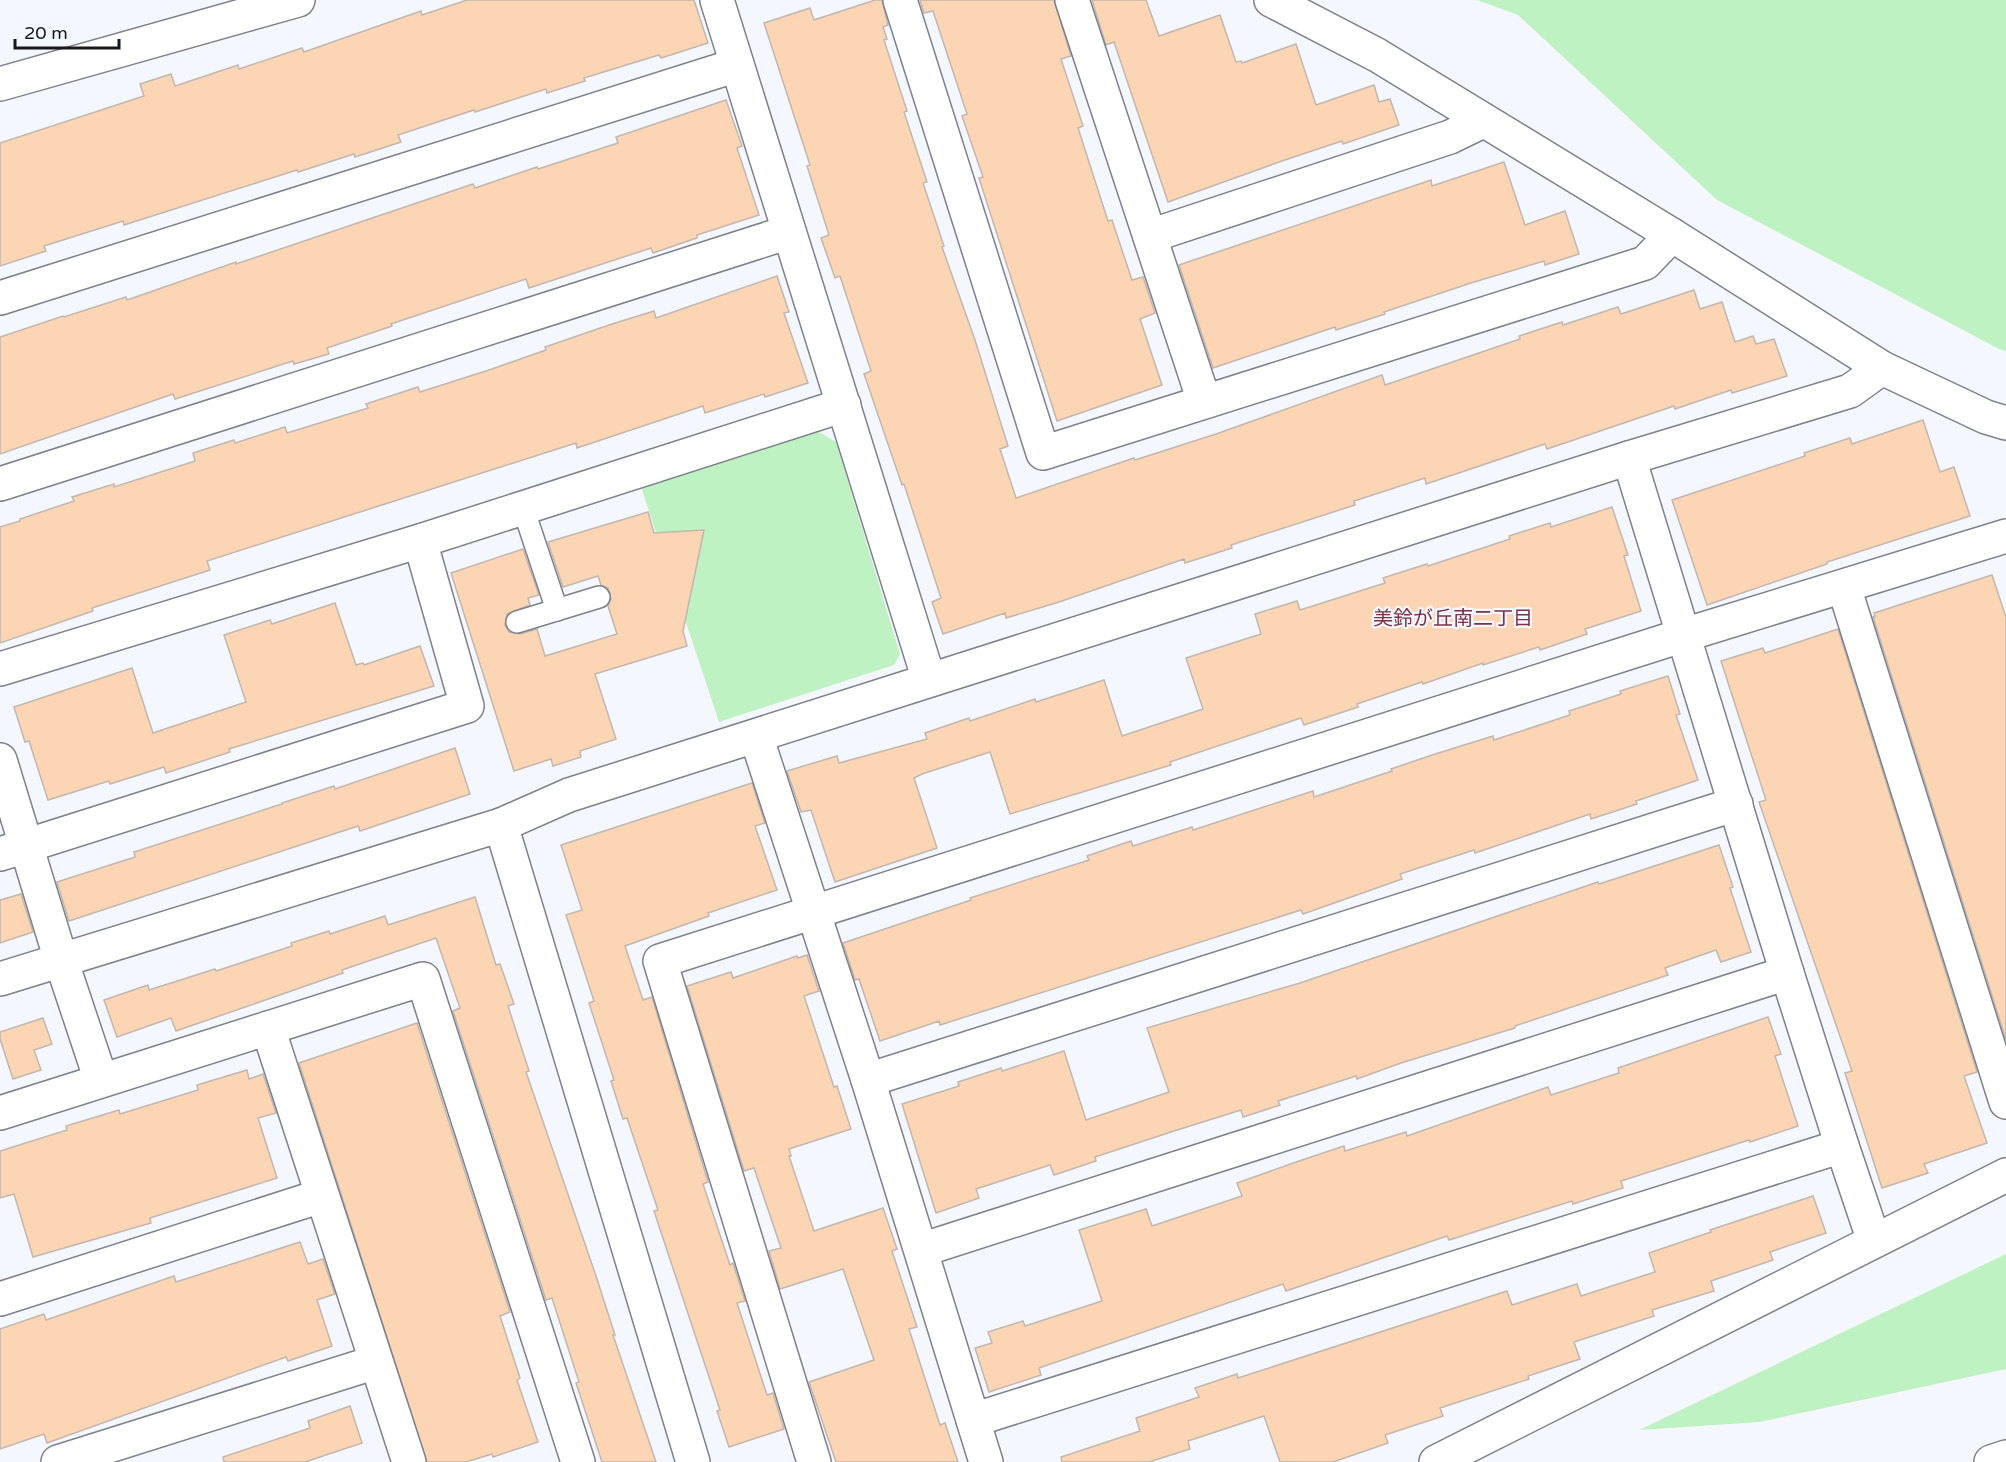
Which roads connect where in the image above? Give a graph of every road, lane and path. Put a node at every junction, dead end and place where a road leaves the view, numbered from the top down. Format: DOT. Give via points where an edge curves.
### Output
graph roads {
  1 [pos="298,0"];
  2 [pos="717,0"];
  3 [pos="900,0"];
  4 [pos="1072,0"];
  5 [pos="1271,0"];
  6 [pos="226,10"];
  7 [pos="737,65"];
  8 [pos="0,84"];
  9 [pos="1482,121"];
  10 [pos="789,232"];
  11 [pos="1672,235"];
  12 [pos="1150,236"];
  13 [pos="0,298"];
  14 [pos="1882,369"];
  15 [pos="1204,401"];
  16 [pos="844,405"];
  17 [pos="2006,423"];
  18 [pos="1629,458"];
  19 [pos="0,484"];
  20 [pos="523,508"];
  21 [pos="2006,536"];
  22 [pos="420,541"];
  23 [pos="1844,587"];
  24 [pos="599,597"];
  25 [pos="557,610"];
  26 [pos="517,622"];
  27 [pos="1684,635"];
  28 [pos="0,669"];
  29 [pos="929,680"];
  30 [pos="756,736"];
  31 [pos="0,760"];
  32 [pos="1736,804"];
  33 [pos="501,825"];
  34 [pos="13,850"];
  35 [pos="813,912"];
  36 [pos="61,960"];
  37 [pos="1787,973"];
  38 [pos="0,979"];
  39 [pos="268,1028"];
  40 [pos="101,1080"];
  41 [pos="868,1080"];
  42 [pos="2006,1102"];
  43 [pos="0,1113"];
  44 [pos="1842,1146"];
  45 [pos="2006,1175"];
  46 [pos="321,1196"];
  47 [pos="1874,1241"];
  48 [pos="921,1250"];
  49 [pos="0,1299"];
  50 [pos="376,1362"];
  51 [pos="973,1420"];
  52 [pos="2006,1457"];
  53 [pos="58,1462"];
  54 [pos="408,1462"];
  55 [pos="578,1462"];
  56 [pos="693,1462"];
  57 [pos="814,1462"];
  58 [pos="986,1462"];
  59 [pos="1436,1462"];
  60 [pos="1992,1462"];
  1 -- 6 [label="street"];
  2 -- 7 [label="street"];
  3 -- 15 [label="street" via="1043,453"];
  4 -- 12 [label="street"];
  5 -- 9 [label="street" via="1377,56"];
  6 -- 8 [label="street"];
  7 -- 10 [label="street"];
  7 -- 13 [label="street"];
  9 -- 11 [label="street"];
  9 -- 12 [label="street" via="1450,137"];
  10 -- 16 [label="street"];
  10 -- 19 [label="street"];
  11 -- 14 [label="street"];
  11 -- 15 [label="street" via="1645,263"];
  12 -- 15 [label="street"];
  14 -- 17 [label="street"];
  14 -- 18 [label="street" via="1850,391"];
  16 -- 20 [label="street"];
  16 -- 29 [label="street"];
  18 -- 27 [label="street"];
  18 -- 29 [label="street"];
  20 -- 22 [label="street"];
  20 -- 25 [label="lane"];
  21 -- 23 [label="street"];
  22 -- 28 [label="street"];
  22 -- 34 [label="street" via="467,706"];
  23 -- 27 [label="street"];
  23 -- 42 [label="street"];
  24 -- 25 [label="lane"];
  25 -- 26 [label="lane"];
  27 -- 32 [label="street"];
  27 -- 35 [label="street"];
  29 -- 30 [label="street"];
  30 -- 33 [label="street" via="569,795"];
  30 -- 35 [label="street"];
  31 -- 34 [label="street"];
  32 -- 37 [label="street"];
  32 -- 41 [label="street"];
  33 -- 36 [label="street"];
  33 -- 56 [label="street"];
  34 -- 36 [label="street"];
  35 -- 41 [label="street"];
  35 -- 57 [label="street" via="660,961"];
  36 -- 38 [label="street"];
  36 -- 40 [label="street"];
  37 -- 44 [label="street"];
  37 -- 48 [label="street"];
  39 -- 40 [label="street"];
  39 -- 46 [label="street"];
  39 -- 55 [label="street" via="423,979"];
  40 -- 43 [label="street"];
  41 -- 48 [label="street"];
  44 -- 47 [label="street"];
  44 -- 51 [label="street"];
  45 -- 47 [label="street"];
  46 -- 49 [label="street"];
  46 -- 50 [label="street"];
  47 -- 59 [label="street"];
  48 -- 51 [label="street"];
  50 -- 53 [label="street"];
  50 -- 54 [label="street"];
  51 -- 58 [label="street"];
  52 -- 60 [label="street"];
}
